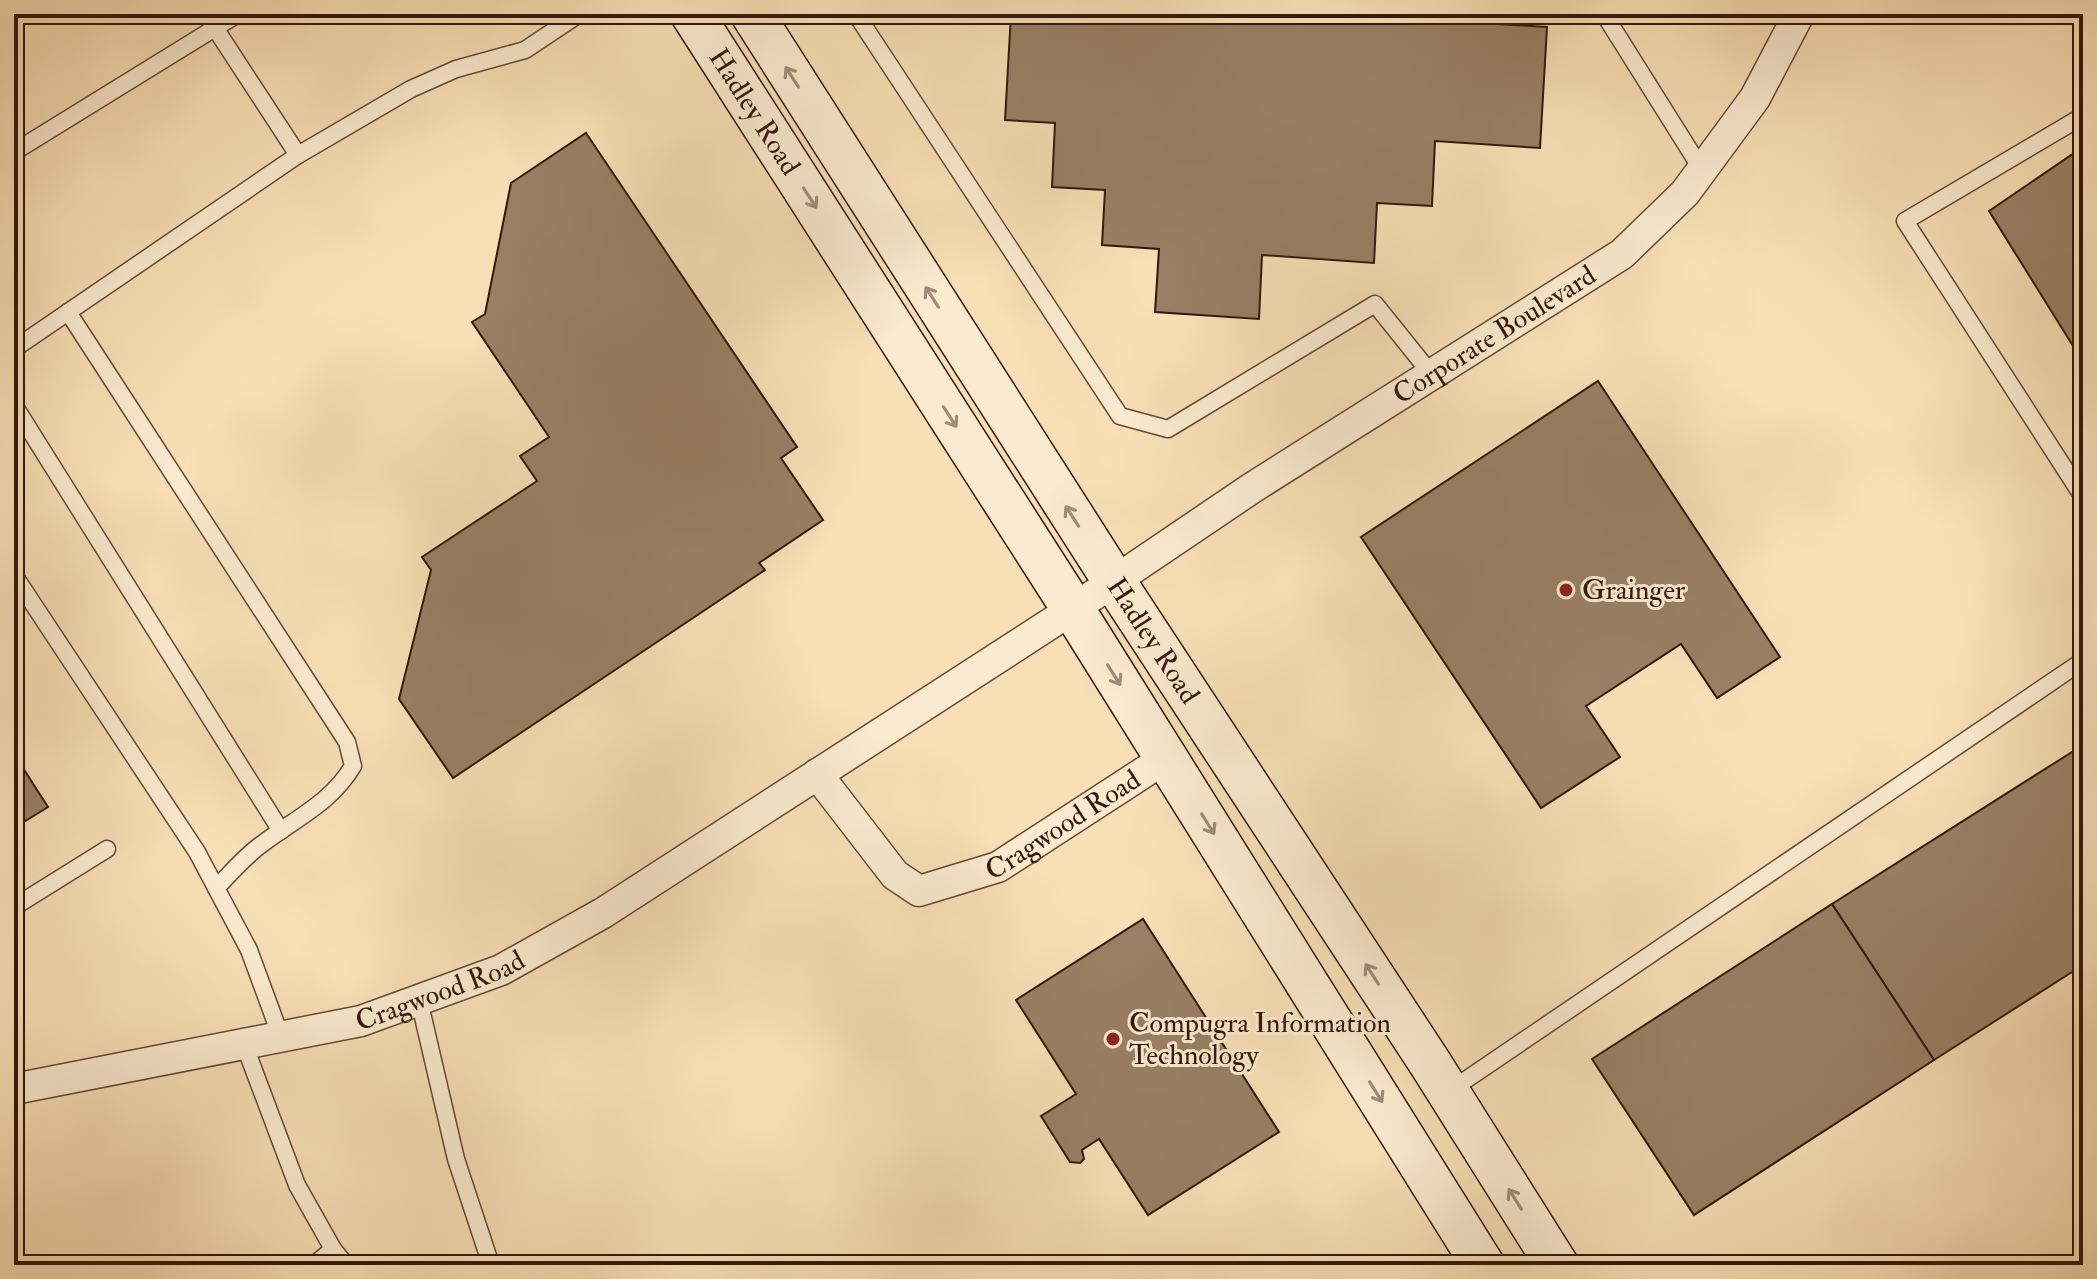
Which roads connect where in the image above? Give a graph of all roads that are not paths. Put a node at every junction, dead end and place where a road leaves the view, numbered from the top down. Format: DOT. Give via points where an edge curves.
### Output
graph roads {
  1 [pos="238,14"];
  2 [pos="579,14"];
  3 [pos="692,14"];
  4 [pos="752,14"];
  5 [pos="856,14"];
  6 [pos="1604,14"];
  7 [pos="1799,14"];
  8 [pos="210,21"];
  9 [pos="2083,116"];
  10 [pos="14,152"];
  11 [pos="298,155"];
  12 [pos="1702,170"];
  13 [pos="68,312"];
  14 [pos="14,349"];
  15 [pos="1432,375"];
  16 [pos="14,405"];
  17 [pos="2083,497"];
  18 [pos="14,575"];
  19 [pos="1114,581"];
  20 [pos="1073,609"];
  21 [pos="2083,672"];
  22 [pos="1166,758"];
  23 [pos="817,774"];
  24 [pos="281,831"];
  25 [pos="107,849"];
  26 [pos="216,888"];
  27 [pos="14,907"];
  28 [pos="419,1000"];
  29 [pos="281,1037"];
  30 [pos="244,1044"];
  31 [pos="14,1089"];
  32 [pos="1448,1092"];
  33 [pos="333,1249"];
  34 [pos="314,1265"];
  35 [pos="346,1265"];
  36 [pos="491,1265"];
  37 [pos="1483,1265"];
  38 [pos="1557,1265"];
  1 -- 8 [label="lane"];
  2 -- 11 [label="lane" via="525,50 456,69 411,89"];
  3 -- 20 [label="main road, Hadley Road, one-way"];
  19 -- 4 [label="main road, Hadley Road, one-way"];
  5 -- 15 [label="lane" via="1120,416 1168,429 1375,304"];
  6 -- 12 [label="lane"];
  7 -- 12 [label="street, Corporate Boulevard" via="1755,98"];
  8 -- 10 [label="lane"];
  8 -- 11 [label="lane"];
  9 -- 17 [label="lane" via="1905,221"];
  11 -- 13 [label="lane"];
  12 -- 15 [label="street, Corporate Boulevard" via="1622,254"];
  13 -- 14 [label="lane"];
  13 -- 24 [label="lane" via="347,742 353,766 341,785"];
  15 -- 19 [label="street, Corporate Boulevard"];
  16 -- 24 [label="lane"];
  18 -- 26 [label="lane"];
  19 -- 20 [label="street, Cragwood Road"];
  32 -- 19 [label="main road, Hadley Road, one-way"];
  20 -- 22 [label="main road, Hadley Road, one-way"];
  20 -- 23 [label="street, Cragwood Road"];
  21 -- 32 [label="lane" via="2078,664"];
  22 -- 23 [label="street, Cragwood Road" via="998,867 919,891 895,875"];
  22 -- 37 [label="main road, Hadley Road, one-way"];
  23 -- 28 [label="street, Cragwood Road" via="603,913 501,970"];
  24 -- 26 [label="lane"];
  25 -- 27 [label="lane"];
  26 -- 29 [label="lane" via="249,950"];
  28 -- 29 [label="street, Cragwood Road" via="361,1021"];
  28 -- 36 [label="lane" via="456,1159"];
  29 -- 30 [label="street, Cragwood Road"];
  30 -- 31 [label="street, Cragwood Road"];
  30 -- 33 [label="lane" via="297,1185"];
  38 -- 32 [label="main road, Hadley Road, one-way"];
  33 -- 34 [label="lane"];
  33 -- 35 [label="lane"];
}
